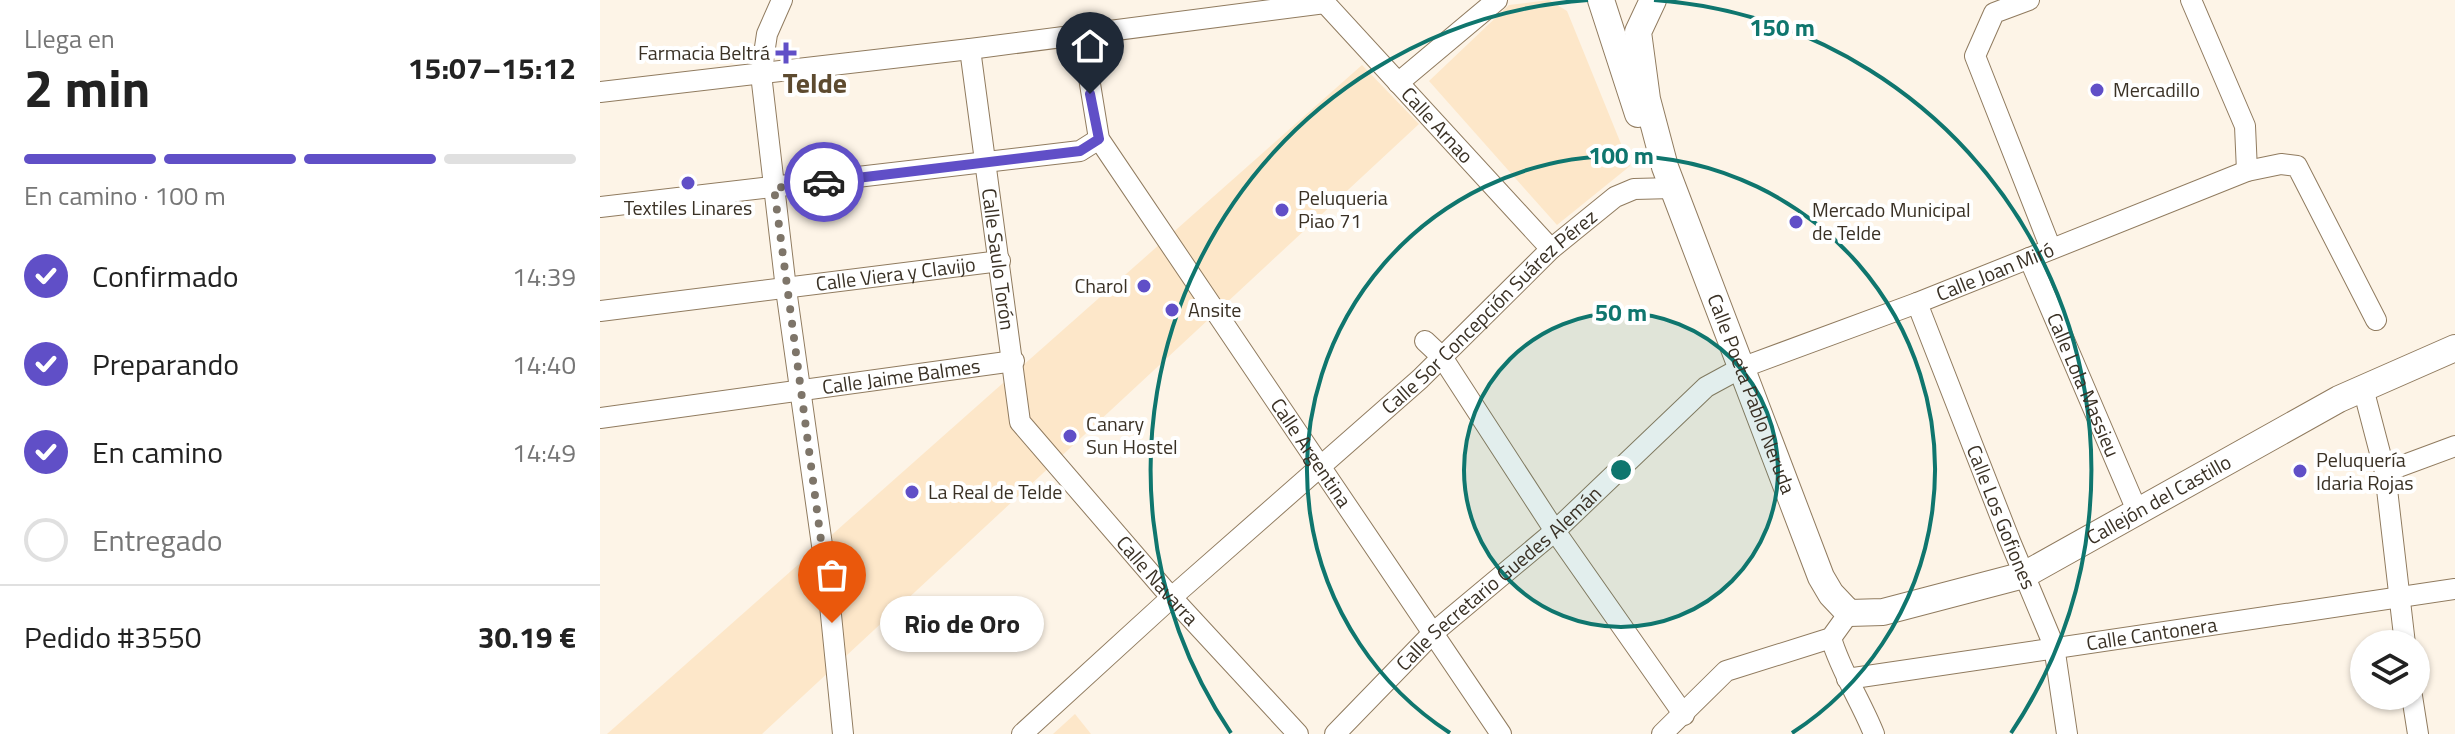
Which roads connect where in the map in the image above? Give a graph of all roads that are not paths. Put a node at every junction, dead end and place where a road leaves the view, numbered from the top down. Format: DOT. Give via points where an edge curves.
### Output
graph roads {
  1 [pos="782,0"];
  2 [pos="1497,0"];
  3 [pos="1601,0"];
  4 [pos="1653,0"];
  5 [pos="2029,0"];
  6 [pos="2191,0"];
  7 [pos="1325,2"];
  8 [pos="1082,35"];
  9 [pos="970,49"];
  10 [pos="761,74"];
  11 [pos="1398,83"];
  12 [pos="600,92"];
  13 [pos="1099,139"];
  14 [pos="986,162"];
  15 [pos="2247,171"];
  16 [pos="1669,178"];
  17 [pos="774,188"];
  18 [pos="600,207"];
  19 [pos="1551,249"];
  20 [pos="2051,249"];
  21 [pos="2029,258"];
  22 [pos="1000,261"];
  23 [pos="786,289"];
  24 [pos="1917,303"];
  25 [pos="600,311"];
  26 [pos="2376,320"];
  27 [pos="1425,341"];
  28 [pos="2455,348"];
  29 [pos="1442,357"];
  30 [pos="1014,361"];
  31 [pos="1741,368"];
  32 [pos="2363,388"];
  33 [pos="800,390"];
  34 [pos="600,418"];
  35 [pos="1020,422"];
  36 [pos="2455,446"];
  37 [pos="1321,467"];
  38 [pos="2385,472"];
  39 [pos="2138,513"];
  40 [pos="1555,531"];
  41 [pos="2024,575"];
  42 [pos="2455,589"];
  43 [pos="1172,597"];
  44 [pos="2398,597"];
  45 [pos="1849,613"];
  46 [pos="2403,630"];
  47 [pos="1433,633"];
  48 [pos="1831,638"];
  49 [pos="2054,646"];
  50 [pos="1847,679"];
  51 [pos="2414,710"];
  52 [pos="1684,715"];
  53 [pos="843,734"];
  54 [pos="1022,734"];
  55 [pos="1298,734"];
  56 [pos="1335,734"];
  57 [pos="1501,734"];
  58 [pos="1662,734"];
  59 [pos="1874,734"];
  60 [pos="2067,734"];
  61 [pos="2418,734"];
  1 -- 10 [label="street" via="767,34"];
  2 -- 11 [label="street"];
  3 -- 16 [label="street, Calle Poeta Pablo Neruda" via="1633,103"];
  4 -- 16 [label="street, Calle Poeta Pablo Neruda" via="1638,32 1647,99"];
  5 -- 20 [label="street" via="1994,13 1975,56"];
  6 -- 15 [label="street" via="2245,126"];
  7 -- 8 [label="street"];
  7 -- 11 [label="street, Calle Arnao"];
  8 -- 9 [label="street"];
  8 -- 13 [label="street"];
  9 -- 10 [label="street"];
  9 -- 14 [label="street, Calle Saulo Torón"];
  10 -- 12 [label="street"];
  10 -- 17 [label="street"];
  11 -- 19 [label="street, Calle Arnao"];
  13 -- 14 [label="street" via="1080,151"];
  13 -- 37 [label="street, Calle Argentina"];
  14 -- 17 [label="street"];
  14 -- 22 [label="street, Calle Saulo Torón"];
  15 -- 20 [label="street, Calle Joan Miró"];
  15 -- 26 [label="street, Calle Joan Miró" via="2297,166"];
  16 -- 19 [label="street, Calle Sor Concepción Suárez Pérez" via="1615,197"];
  16 -- 31 [label="street, Calle Poeta Pablo Neruda"];
  17 -- 18 [label="street"];
  17 -- 23 [label="street"];
  19 -- 29 [label="street, Calle Sor Concepción Suárez Pérez"];
  20 -- 21 [label="street, Calle Joan Miró"];
  21 -- 24 [label="street, Calle Joan Miró"];
  21 -- 39 [label="street, Calle Lola Massieu"];
  22 -- 23 [label="street, Calle Viera y Clavijo"];
  22 -- 30 [label="street, Calle Saulo Torón"];
  23 -- 25 [label="street, Calle Viera y Clavijo"];
  23 -- 33 [label="street"];
  24 -- 31 [label="street, Calle Joan Miró"];
  24 -- 41 [label="street, Calle Los Gofiones"];
  27 -- 29 [label="street"];
  28 -- 32 [label="street, Callejón del Castillo"];
  29 -- 37 [label="street, Calle Sor Concepción Suárez Pérez"];
  29 -- 40 [label="street"];
  30 -- 33 [label="street, Calle Jaime Balmes"];
  30 -- 35 [label="street, Calle Saulo Torón"];
  31 -- 40 [label="street, Calle Secretario Guedes Alemán" via="1706,387"];
  31 -- 45 [label="street, Calle Poeta Pablo Neruda" via="1821,577"];
  32 -- 38 [label="street"];
  32 -- 39 [label="street, Callejón del Castillo"];
  33 -- 34 [label="street, Calle Jaime Balmes"];
  33 -- 53 [label="street"];
  35 -- 43 [label="street, Calle Navarra"];
  36 -- 38 [label="street"];
  37 -- 43 [label="street, Calle Sor Concepción Suárez Pérez"];
  37 -- 47 [label="street, Calle Argentina"];
  38 -- 44 [label="street"];
  39 -- 41 [label="street, Callejón del Castillo"];
  40 -- 47 [label="street, Calle Secretario Guedes Alemán"];
  40 -- 52 [label="street"];
  41 -- 45 [label="street, Callejón del Castillo" via="1883,612"];
  41 -- 49 [label="street, Calle Los Gofiones"];
  42 -- 44 [label="street, Calle Cantonera"];
  43 -- 54 [label="street, Calle Sor Concepción Suárez Pérez"];
  43 -- 55 [label="street, Calle Navarra"];
  44 -- 46 [label="street"];
  44 -- 49 [label="street, Calle Cantonera"];
  45 -- 48 [label="street"];
  47 -- 56 [label="street, Calle Secretario Guedes Alemán"];
  47 -- 57 [label="street, Calle Argentina"];
  48 -- 50 [label="street"];
  48 -- 52 [label="street" via="1726,671"];
  49 -- 50 [label="street, Calle Cantonera"];
  49 -- 60 [label="street, Calle Los Gofiones"];
  50 -- 59 [label="street"];
  51 -- 61 [label="street"];
  52 -- 58 [label="street"];
}
